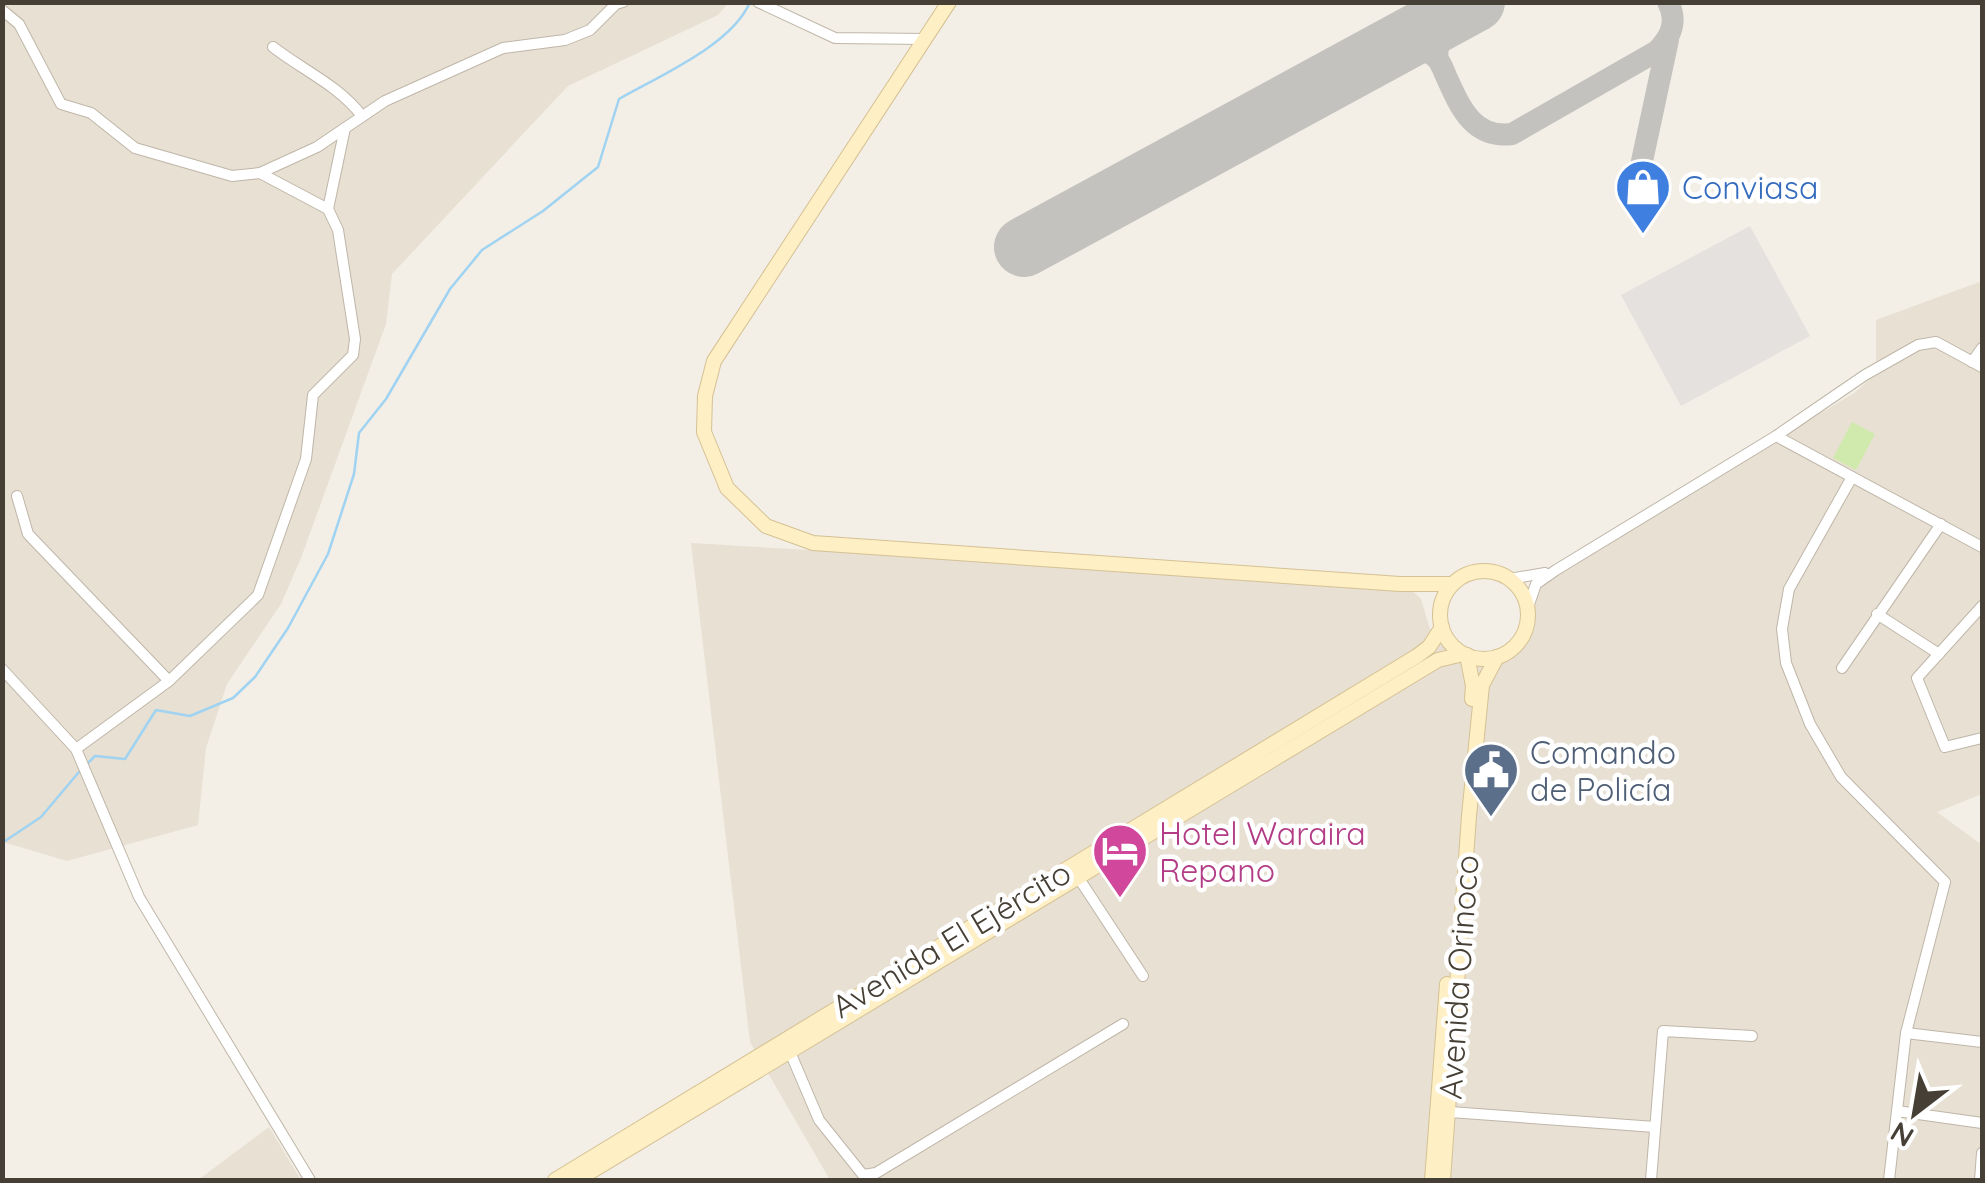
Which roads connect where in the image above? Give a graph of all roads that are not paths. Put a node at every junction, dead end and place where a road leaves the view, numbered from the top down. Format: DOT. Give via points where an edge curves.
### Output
graph roads {
  1 [pos="623,2"];
  2 [pos="758,2"];
  3 [pos="950,2"];
  4 [pos="2,10"];
  5 [pos="926,39"];
  6 [pos="273,47"];
  7 [pos="362,116"];
  8 [pos="345,128"];
  9 [pos="260,172"];
  10 [pos="328,209"];
  11 [pos="1982,348"];
  12 [pos="1977,365"];
  13 [pos="1776,436"];
  14 [pos="1852,477"];
  15 [pos="17,496"];
  16 [pos="1941,524"];
  17 [pos="1982,547"];
  18 [pos="1556,570"];
  19 [pos="1509,579"];
  20 [pos="1400,584"];
  21 [pos="1452,584"];
  22 [pos="1982,606"];
  23 [pos="1528,608"];
  24 [pos="1877,614"];
  25 [pos="1441,621"];
  26 [pos="1465,654"];
  27 [pos="1939,654"];
  28 [pos="1498,657"];
  29 [pos="1842,668"];
  30 [pos="2,669"];
  31 [pos="169,681"];
  32 [pos="1982,738"];
  33 [pos="76,749"];
  34 [pos="1078,877"];
  35 [pos="1143,976"];
  36 [pos="1123,1024"];
  37 [pos="1906,1033"];
  38 [pos="1752,1036"];
  39 [pos="1982,1042"];
  40 [pos="790,1052"];
  41 [pos="1898,1111"];
  42 [pos="1450,1112"];
  43 [pos="1982,1123"];
  44 [pos="1655,1127"];
  45 [pos="1982,1152"];
  46 [pos="310,1180"];
  47 [pos="556,1180"];
  48 [pos="578,1180"];
  49 [pos="1432,1180"];
  50 [pos="1444,1180"];
  51 [pos="1650,1180"];
  52 [pos="1889,1180"];
  53 [pos="1980,1180"];
  1 -- 7 [label="street" via="590,30 503,48"];
  2 -- 5 [label="street" via="834,38"];
  3 -- 5 [label="street"];
  4 -- 9 [label="street" via="19,24 61,104 91,113 135,148 232,176"];
  5 -- 20 [label="street" via="714,362 704,432 727,488 766,526 813,543"];
  6 -- 7 [label="street" via="329,82"];
  7 -- 8 [label="street"];
  8 -- 9 [label="street"];
  8 -- 10 [label="street"];
  9 -- 10 [label="street"];
  10 -- 31 [label="street" via="338,230 353,356 312,395 306,460 258,595"];
  11 -- 12 [label="street"];
  12 -- 13 [label="street" via="1936,342 1918,344"];
  13 -- 14 [label="street"];
  13 -- 18 [label="street"];
  14 -- 16 [label="street"];
  14 -- 37 [label="street" via="1789,589 1782,629 1786,663 1840,777 1945,882"];
  15 -- 31 [label="street" via="28,534"];
  16 -- 17 [label="street"];
  16 -- 24 [label="street"];
  18 -- 19 [label="street"];
  18 -- 23 [label="street" via="1536,584"];
  19 -- 21 [label="street" via="1479,571"];
  19 -- 23 [label="street"];
  20 -- 21 [label="street"];
  20 -- 25 [label="street" via="1418,591"];
  21 -- 25 [label="street"];
  22 -- 27 [label="street"];
  23 -- 28 [label="street" via="1525,632"];
  24 -- 27 [label="street"];
  24 -- 29 [label="street"];
  25 -- 26 [label="street" via="1450,642"];
  25 -- 47 [label="street, Avenida El Ejército" via="1417,656"];
  26 -- 28 [label="street"];
  26 -- 34 [label="street, Avenida El Ejército" via="1438,660"];
  26 -- 49 [label="street, Avenida Orinoco" via="1473,686"];
  27 -- 32 [label="street" via="1917,678 1945,747"];
  28 -- 42 [label="street, Avenida Orinoco" via="1482,685"];
  30 -- 33 [label="street"];
  31 -- 33 [label="street"];
  33 -- 46 [label="street" via="140,897"];
  34 -- 35 [label="street"];
  34 -- 40 [label="street, Avenida El Ejército"];
  36 -- 40 [label="street" via="863,1175 819,1120"];
  37 -- 39 [label="street"];
  37 -- 41 [label="street"];
  38 -- 44 [label="street" via="1663,1031"];
  40 -- 48 [label="street, Avenida El Ejército"];
  41 -- 43 [label="street"];
  41 -- 52 [label="street"];
  42 -- 44 [label="street"];
  42 -- 50 [label="street, Avenida Orinoco"];
  44 -- 51 [label="street"];
  45 -- 53 [label="street"];
}
